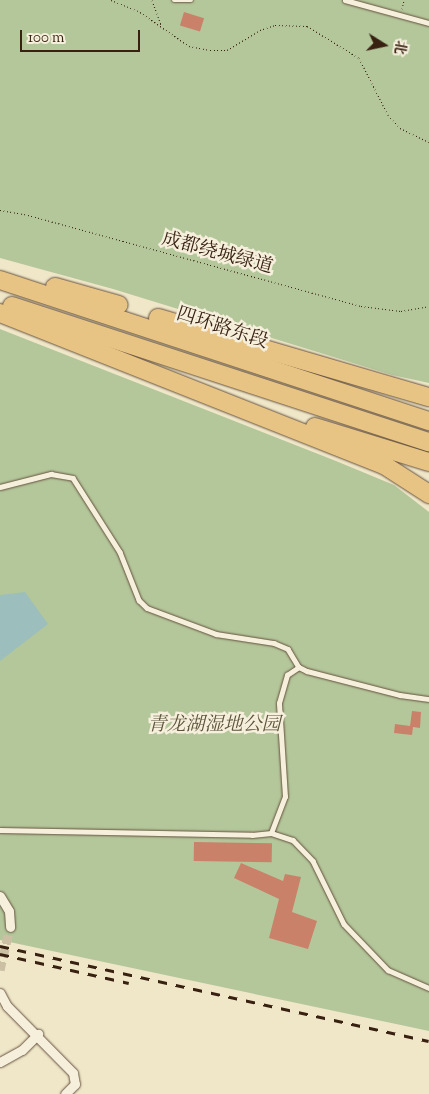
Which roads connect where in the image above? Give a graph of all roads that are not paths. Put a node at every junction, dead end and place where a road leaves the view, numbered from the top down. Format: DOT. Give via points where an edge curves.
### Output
graph roads {
  1 [pos="174,0"];
  2 [pos="191,0"];
  3 [pos="346,0"];
  4 [pos="429,22"];
  5 [pos="0,276"];
  6 [pos="0,280"];
  7 [pos="0,302"];
  8 [pos="0,313"];
  9 [pos="429,396"];
  10 [pos="216,398"];
  11 [pos="429,420"];
  12 [pos="429,442"];
  13 [pos="429,462"];
  14 [pos="0,487"];
  15 [pos="429,494"];
  16 [pos="299,667"];
  17 [pos="429,699"];
  18 [pos="0,830"];
  19 [pos="271,832"];
  20 [pos="0,896"];
  21 [pos="10,927"];
  22 [pos="429,988"];
  23 [pos="0,993"];
  24 [pos="38,1034"];
  25 [pos="0,1062"];
  26 [pos="65,1094"];
  1 -- 2 [label="lane"];
  3 -- 4 [label="lane"];
  5 -- 9 [label="highway" via="81,293"];
  6 -- 11 [label="highway, 四环路东段"];
  7 -- 12 [label="highway"];
  8 -- 10 [label="highway"];
  10 -- 13 [label="highway"];
  10 -- 15 [label="highway" via="384,465"];
  14 -- 16 [label="lane" via="51,474 73,478 120,552 139,600 147,608 216,634 288,648"];
  16 -- 17 [label="lane" via="392,693"];
  16 -- 19 [label="lane" via="287,675 279,702 285,797"];
  18 -- 19 [label="lane" via="252,835"];
  19 -- 22 [label="lane" via="293,840 313,861 344,924 388,970"];
  20 -- 21 [label="street" via="9,911"];
  23 -- 24 [label="street" via="7,1006"];
  24 -- 25 [label="street" via="22,1050"];
  24 -- 26 [label="street" via="74,1073 75,1084"];
}
